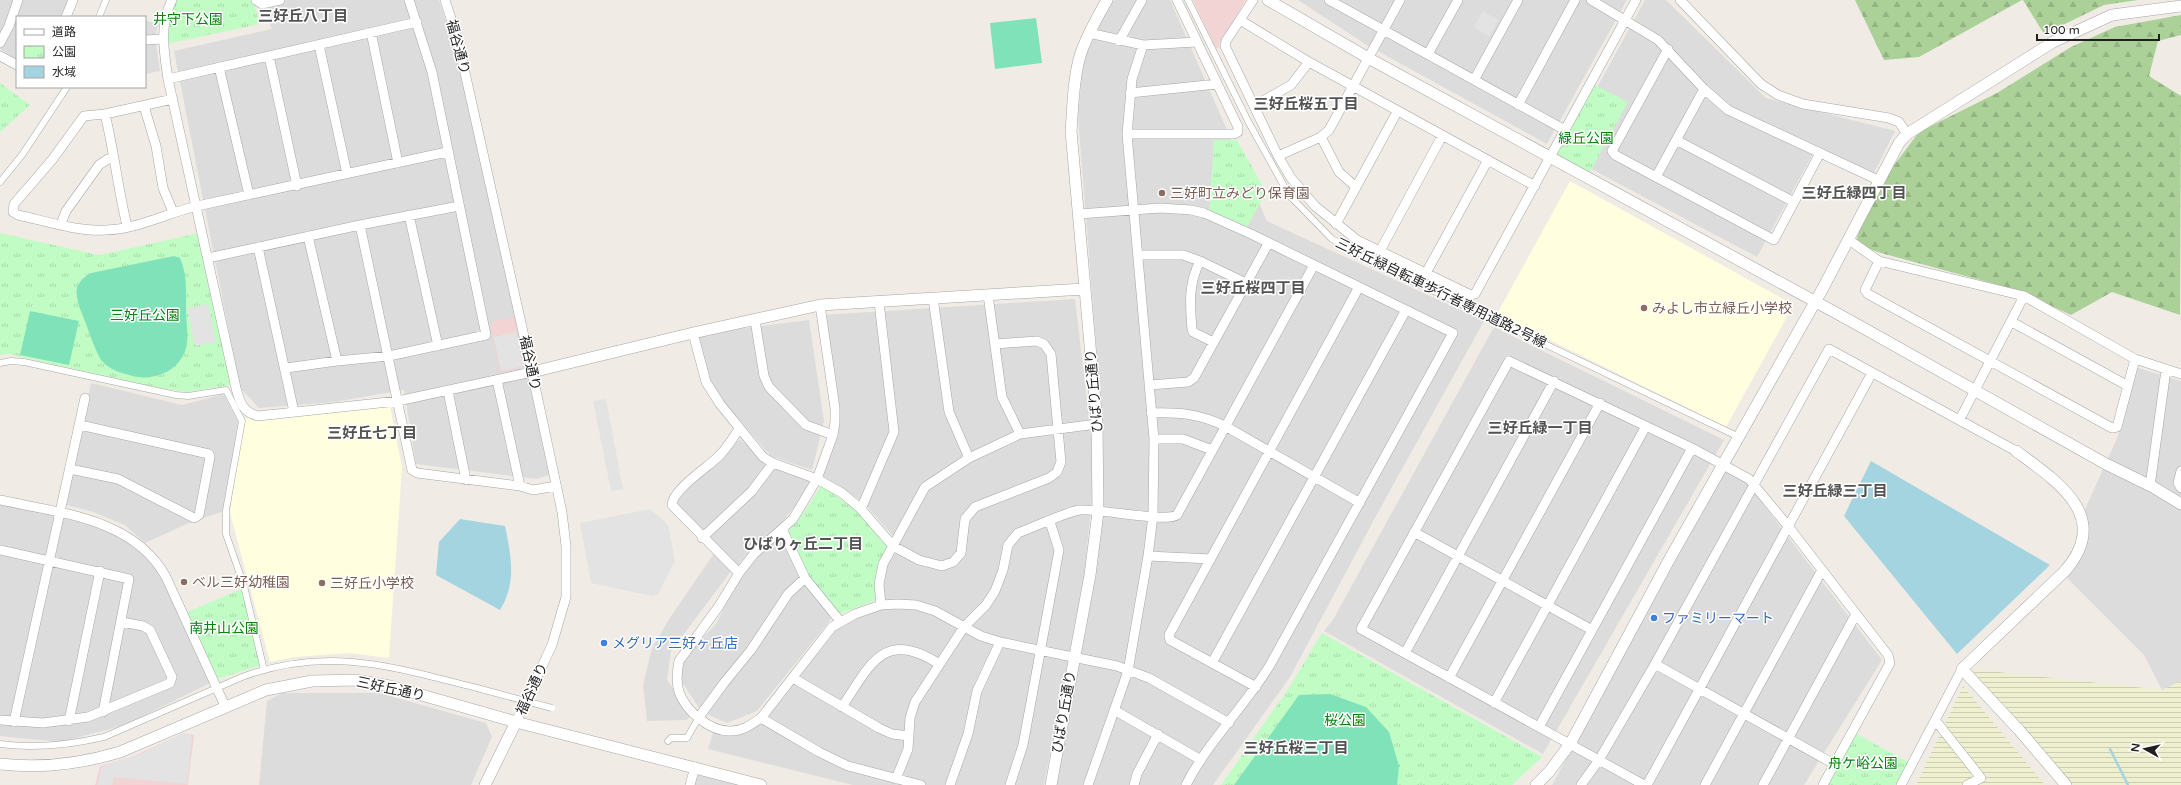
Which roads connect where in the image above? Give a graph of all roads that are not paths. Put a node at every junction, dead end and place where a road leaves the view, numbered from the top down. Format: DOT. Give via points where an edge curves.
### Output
graph roads {
  1 [pos="18,0"];
  2 [pos="73,0"];
  3 [pos="106,0"];
  4 [pos="172,0"];
  5 [pos="256,0"];
  6 [pos="280,0"];
  7 [pos="409,0"];
  8 [pos="445,0"];
  9 [pos="1107,0"];
  10 [pos="1142,0"];
  11 [pos="1177,0"];
  12 [pos="1188,0"];
  13 [pos="1253,0"];
  14 [pos="1268,0"];
  15 [pos="1329,0"];
  16 [pos="1400,0"];
  17 [pos="1458,0"];
  18 [pos="1518,0"];
  19 [pos="1575,0"];
  20 [pos="1591,0"];
  21 [pos="1636,0"];
  22 [pos="1680,0"];
  23 [pos="1341,3"];
  24 [pos="2181,6"];
  25 [pos="66,16"];
  26 [pos="99,16"];
  27 [pos="1240,20"];
  28 [pos="1626,20"];
  29 [pos="417,22"];
  30 [pos="1384,31"];
  31 [pos="370,32"];
  32 [pos="1089,33"];
  33 [pos="163,39"];
  34 [pos="146,40"];
  35 [pos="1119,41"];
  36 [pos="1197,42"];
  37 [pos="0,43"];
  38 [pos="319,45"];
  39 [pos="1143,45"];
  40 [pos="1668,49"];
  41 [pos="1428,54"];
  42 [pos="0,56"];
  43 [pos="269,56"];
  44 [pos="1370,59"];
  45 [pos="1309,62"];
  46 [pos="16,64"];
  47 [pos="219,67"];
  48 [pos="168,79"];
  49 [pos="1474,80"];
  50 [pos="1217,84"];
  51 [pos="1354,87"];
  52 [pos="66,88"];
  53 [pos="1704,89"];
  54 [pos="1130,93"];
  55 [pos="173,99"];
  56 [pos="1518,105"];
  57 [pos="144,106"];
  58 [pos="1254,106"];
  59 [pos="1397,112"];
  60 [pos="105,114"];
  61 [pos="1565,130"];
  62 [pos="1127,134"];
  63 [pos="1907,134"];
  64 [pos="1442,136"];
  65 [pos="1321,137"];
  66 [pos="1676,140"];
  67 [pos="447,152"];
  68 [pos="1820,153"];
  69 [pos="1278,156"];
  70 [pos="114,158"];
  71 [pos="1550,158"];
  72 [pos="1488,160"];
  73 [pos="398,163"];
  74 [pos="347,174"];
  75 [pos="1656,177"];
  76 [pos="1878,180"];
  77 [pos="0,182"];
  78 [pos="297,186"];
  79 [pos="1535,186"];
  80 [pos="1356,187"];
  81 [pos="249,196"];
  82 [pos="1794,202"];
  83 [pos="197,206"];
  84 [pos="459,206"];
  85 [pos="1134,209"];
  86 [pos="173,212"];
  87 [pos="1079,214"];
  88 [pos="409,215"];
  89 [pos="62,224"];
  90 [pos="1336,224"];
  91 [pos="360,225"];
  92 [pos="127,226"];
  93 [pos="308,236"];
  94 [pos="1849,240"];
  95 [pos="1268,244"];
  96 [pos="258,248"];
  97 [pos="1380,251"];
  98 [pos="1138,255"];
  99 [pos="208,258"];
  100 [pos="1200,261"];
  101 [pos="1879,261"];
  102 [pos="1314,265"];
  103 [pos="1426,273"];
  104 [pos="1246,283"];
  105 [pos="1359,287"];
  106 [pos="1084,289"];
  107 [pos="988,295"];
  108 [pos="2024,296"];
  109 [pos="933,298"];
  110 [pos="879,302"];
  111 [pos="1815,302"];
  112 [pos="820,305"];
  113 [pos="1406,310"];
  114 [pos="755,320"];
  115 [pos="2012,322"];
  116 [pos="693,333"];
  117 [pos="1213,342"];
  118 [pos="995,344"];
  119 [pos="438,346"];
  120 [pos="389,356"];
  121 [pos="2136,359"];
  122 [pos="1991,360"];
  123 [pos="337,361"];
  124 [pos="0,363"];
  125 [pos="286,368"];
  126 [pos="2166,370"];
  127 [pos="532,372"];
  128 [pos="1872,373"];
  129 [pos="2181,374"];
  130 [pos="497,380"];
  131 [pos="1554,381"];
  132 [pos="1150,385"];
  133 [pos="2128,386"];
  134 [pos="236,388"];
  135 [pos="226,390"];
  136 [pos="448,391"];
  137 [pos="1975,391"];
  138 [pos="85,398"];
  139 [pos="398,402"];
  140 [pos="1600,403"];
  141 [pos="245,411"];
  142 [pos="294,412"];
  143 [pos="1151,413"];
  144 [pos="1960,420"];
  145 [pos="242,421"];
  146 [pos="1097,424"];
  147 [pos="80,425"];
  148 [pos="1226,426"];
  149 [pos="1646,426"];
  150 [pos="1058,428"];
  151 [pos="739,429"];
  152 [pos="1020,434"];
  153 [pos="833,435"];
  154 [pos="1739,437"];
  155 [pos="1154,439"];
  156 [pos="1692,448"];
  157 [pos="1212,450"];
  158 [pos="2016,451"];
  159 [pos="1269,453"];
  160 [pos="969,458"];
  161 [pos="773,463"];
  162 [pos="1723,465"];
  163 [pos="70,469"];
  164 [pos="2181,471"];
  165 [pos="1314,476"];
  166 [pos="817,479"];
  167 [pos="466,480"];
  168 [pos="1754,484"];
  169 [pos="520,486"];
  170 [pos="556,486"];
  171 [pos="2150,486"];
  172 [pos="2181,488"];
  173 [pos="0,500"];
  174 [pos="1360,503"];
  175 [pos="2181,504"];
  176 [pos="861,509"];
  177 [pos="1098,512"];
  178 [pos="60,513"];
  179 [pos="1153,516"];
  180 [pos="1050,522"];
  181 [pos="1788,526"];
  182 [pos="782,529"];
  183 [pos="1414,532"];
  184 [pos="702,538"];
  185 [pos="893,546"];
  186 [pos="0,550"];
  187 [pos="1148,556"];
  188 [pos="1458,557"];
  189 [pos="1211,558"];
  190 [pos="50,561"];
  191 [pos="1822,570"];
  192 [pos="100,571"];
  193 [pos="739,573"];
  194 [pos="805,578"];
  195 [pos="1502,581"];
  196 [pos="881,605"];
  197 [pos="1548,605"];
  198 [pos="1856,614"];
  199 [pos="840,621"];
  200 [pos="122,622"];
  201 [pos="964,627"];
  202 [pos="1592,630"];
  203 [pos="1000,642"];
  204 [pos="1041,650"];
  205 [pos="1405,653"];
  206 [pos="1074,656"];
  207 [pos="1212,663"];
  208 [pos="939,664"];
  209 [pos="1654,664"];
  210 [pos="1962,669"];
  211 [pos="264,670"];
  212 [pos="1128,671"];
  213 [pos="793,678"];
  214 [pos="1449,678"];
  215 [pos="1256,687"];
  216 [pos="1699,689"];
  217 [pos="1494,703"];
  218 [pos="225,706"];
  219 [pos="842,707"];
  220 [pos="552,708"];
  221 [pos="1114,710"];
  222 [pos="103,712"];
  223 [pos="1744,713"];
  224 [pos="699,718"];
  225 [pos="761,718"];
  226 [pos="0,720"];
  227 [pos="69,721"];
  228 [pos="1936,721"];
  229 [pos="14,722"];
  230 [pos="516,722"];
  231 [pos="1229,723"];
  232 [pos="1540,727"];
  233 [pos="1158,734"];
  234 [pos="909,736"];
  235 [pos="1789,738"];
  236 [pos="668,741"];
  237 [pos="0,744"];
  238 [pos="1570,744"];
  239 [pos="1202,760"];
  240 [pos="1599,760"];
  241 [pos="0,764"];
  242 [pos="1834,764"];
  243 [pos="695,767"];
  244 [pos="896,779"];
  245 [pos="485,785"];
  246 [pos="690,785"];
  247 [pos="761,785"];
  248 [pos="921,785"];
  249 [pos="950,785"];
  250 [pos="1010,785"];
  251 [pos="1051,785"];
  252 [pos="1088,785"];
  253 [pos="1134,785"];
  254 [pos="1186,785"];
  255 [pos="1536,785"];
  256 [pos="1581,785"];
  257 [pos="1644,785"];
  258 [pos="1647,785"];
  259 [pos="1705,785"];
  260 [pos="1763,785"];
  261 [pos="1823,785"];
  262 [pos="1901,785"];
  263 [pos="1967,785"];
  264 [pos="2066,785"];
  1 -- 37 [label="street"];
  2 -- 25 [label="street"];
  3 -- 26 [label="street"];
  4 -- 33 [label="street" via="163,26"];
  5 -- 6 [label="street" via="262,4"];
  7 -- 29 [label="street"];
  8 -- 127 [label="street, 福谷通り" via="457,37"];
  9 -- 32 [label="street, ひばり丘通り"];
  10 -- 35 [label="street"];
  11 -- 36 [label="street"];
  12 -- 154 [label="street, 三好丘緑自転車歩行者専用道路2号線" via="1249,123 1289,195 1332,239 1400,275"];
  13 -- 27 [label="street"];
  14 -- 44 [label="street"];
  15 -- 23 [label="street"];
  16 -- 30 [label="street"];
  17 -- 41 [label="street"];
  18 -- 49 [label="street"];
  19 -- 56 [label="street"];
  20 -- 28 [label="street"];
  21 -- 28 [label="street"];
  22 -- 63 [label="street" via="1761,84 1778,95 1803,104 1889,118 1899,122"];
  23 -- 30 [label="street"];
  24 -- 63 [label="street" via="2112,15 2053,42"];
  27 -- 45 [label="street"];
  27 -- 58 [label="street" via="1225,46"];
  28 -- 40 [label="street" via="1646,31"];
  28 -- 61 [label="street"];
  29 -- 31 [label="street"];
  29 -- 67 [label="street" via="432,72"];
  30 -- 41 [label="street"];
  30 -- 44 [label="street"];
  31 -- 38 [label="street"];
  31 -- 73 [label="street"];
  32 -- 35 [label="street"];
  32 -- 87 [label="street, ひばり丘通り" via="1080,57 1071,131"];
  33 -- 34 [label="street"];
  33 -- 48 [label="street"];
  35 -- 39 [label="street"];
  36 -- 39 [label="street"];
  36 -- 50 [label="street"];
  38 -- 43 [label="street"];
  38 -- 74 [label="street"];
  39 -- 54 [label="street" via="1134,67"];
  40 -- 53 [label="street"];
  40 -- 75 [label="street" via="1612,150 1614,155"];
  41 -- 49 [label="street"];
  42 -- 46 [label="street"];
  43 -- 47 [label="street"];
  43 -- 78 [label="street"];
  44 -- 51 [label="street"];
  44 -- 71 [label="street"];
  45 -- 51 [label="street"];
  45 -- 58 [label="street" via="1291,85"];
  47 -- 48 [label="street"];
  47 -- 81 [label="street"];
  48 -- 55 [label="street"];
  49 -- 56 [label="street"];
  50 -- 54 [label="street"];
  50 -- 62 [label="street" via="1238,127 1238,132"];
  51 -- 59 [label="street"];
  51 -- 65 [label="street" via="1329,130"];
  52 -- 77 [label="street" via="22,155"];
  53 -- 66 [label="street"];
  53 -- 68 [label="street" via="1738,116"];
  54 -- 62 [label="street"];
  55 -- 57 [label="street"];
  55 -- 83 [label="street"];
  56 -- 61 [label="street"];
  57 -- 60 [label="street"];
  57 -- 86 [label="street" via="156,146 163,188"];
  58 -- 69 [label="street"];
  59 -- 64 [label="street"];
  59 -- 80 [label="street"];
  60 -- 70 [label="street"];
  60 -- 89 [label="street" via="82,117 52,160 14,204 13,212 18,215"];
  61 -- 71 [label="street"];
  62 -- 85 [label="street"];
  63 -- 76 [label="street"];
  64 -- 72 [label="street"];
  64 -- 97 [label="street"];
  65 -- 69 [label="street"];
  65 -- 80 [label="street" via="1338,172"];
  66 -- 75 [label="street"];
  66 -- 82 [label="street"];
  67 -- 73 [label="street"];
  67 -- 84 [label="street"];
  68 -- 76 [label="street"];
  68 -- 82 [label="street"];
  69 -- 90 [label="street" via="1302,192"];
  70 -- 89 [label="street" via="99,165 66,211"];
  70 -- 92 [label="street"];
  71 -- 79 [label="street"];
  71 -- 111 [label="street"];
  72 -- 79 [label="street"];
  72 -- 103 [label="street"];
  73 -- 74 [label="street"];
  74 -- 78 [label="street"];
  75 -- 82 [label="street" via="1774,240"];
  76 -- 94 [label="street"];
  78 -- 81 [label="street"];
  79 -- 103 [label="street" via="1475,294 1471,296"];
  80 -- 90 [label="street"];
  81 -- 83 [label="street"];
  83 -- 86 [label="street"];
  83 -- 99 [label="street"];
  84 -- 88 [label="street"];
  84 -- 119 [label="street" via="486,335"];
  85 -- 87 [label="street"];
  85 -- 95 [label="street" via="1176,208 1204,213"];
  85 -- 98 [label="street"];
  86 -- 92 [label="street" via="151,221"];
  87 -- 106 [label="street, ひばり丘通り"];
  88 -- 91 [label="street"];
  88 -- 119 [label="street"];
  89 -- 92 [label="street" via="97,230"];
  90 -- 97 [label="street" via="1357,240"];
  91 -- 93 [label="street"];
  91 -- 120 [label="street"];
  93 -- 96 [label="street"];
  93 -- 123 [label="street"];
  94 -- 101 [label="street"];
  94 -- 111 [label="street"];
  95 -- 102 [label="street"];
  95 -- 104 [label="street"];
  96 -- 99 [label="street"];
  96 -- 125 [label="street"];
  97 -- 103 [label="street"];
  98 -- 100 [label="street" via="1177,255"];
  98 -- 132 [label="street"];
  99 -- 134 [label="street"];
  100 -- 104 [label="street"];
  100 -- 117 [label="street" via="1190,295 1192,329 1193,332"];
  101 -- 108 [label="street"];
  101 -- 122 [label="street" via="1865,290 1868,294"];
  102 -- 105 [label="street"];
  102 -- 148 [label="street"];
  104 -- 117 [label="street"];
  105 -- 113 [label="street"];
  105 -- 159 [label="street"];
  106 -- 107 [label="street"];
  106 -- 146 [label="street, ひばり丘通り"];
  107 -- 109 [label="street"];
  107 -- 118 [label="street"];
  108 -- 115 [label="street"];
  108 -- 121 [label="street"];
  109 -- 110 [label="street"];
  109 -- 160 [label="street" via="949,412"];
  110 -- 112 [label="street"];
  110 -- 176 [label="street" via="894,432"];
  111 -- 137 [label="street"];
  111 -- 154 [label="street"];
  112 -- 114 [label="street"];
  112 -- 153 [label="street" via="835,408"];
  113 -- 165 [label="street"];
  113 -- 174 [label="street" via="1453,333"];
  114 -- 116 [label="street"];
  114 -- 153 [label="street" via="764,376 769,387 806,425"];
  115 -- 122 [label="street"];
  115 -- 133 [label="street"];
  116 -- 127 [label="street"];
  116 -- 151 [label="street" via="706,382"];
  117 -- 132 [label="street" via="1192,381"];
  118 -- 150 [label="street" via="1035,341 1044,344 1052,360"];
  118 -- 152 [label="street" via="1002,397"];
  119 -- 120 [label="street"];
  120 -- 123 [label="street"];
  120 -- 139 [label="street"];
  121 -- 126 [label="street"];
  121 -- 133 [label="street"];
  122 -- 133 [label="street" via="2112,428 2117,427"];
  122 -- 137 [label="street"];
  123 -- 125 [label="street"];
  124 -- 135 [label="street" via="24,362 176,395 188,396"];
  125 -- 142 [label="street"];
  126 -- 129 [label="street"];
  126 -- 171 [label="street"];
  127 -- 130 [label="street"];
  127 -- 170 [label="street, 福谷通り"];
  128 -- 144 [label="street"];
  128 -- 168 [label="street" via="1829,349"];
  128 -- 181 [label="street"];
  130 -- 136 [label="street"];
  130 -- 169 [label="street"];
  131 -- 140 [label="street"];
  131 -- 183 [label="street" via="1512,361 1506,363"];
  131 -- 188 [label="street"];
  132 -- 143 [label="street"];
  134 -- 135 [label="street"];
  134 -- 141 [label="street"];
  135 -- 145 [label="street"];
  136 -- 139 [label="street"];
  136 -- 167 [label="street"];
  137 -- 144 [label="street"];
  137 -- 171 [label="street"];
  138 -- 147 [label="street"];
  139 -- 142 [label="street"];
  139 -- 167 [label="street" via="412,470 417,473"];
  140 -- 149 [label="street"];
  140 -- 195 [label="street"];
  141 -- 142 [label="street" via="258,416"];
  141 -- 145 [label="street"];
  143 -- 148 [label="street" via="1196,415"];
  143 -- 155 [label="street"];
  144 -- 158 [label="street"];
  145 -- 211 [label="street" via="226,510 226,534 244,586"];
  146 -- 150 [label="street"];
  146 -- 177 [label="street, ひばり丘通り"];
  147 -- 163 [label="street"];
  147 -- 163 [label="street" via="209,454 199,516 194,518 118,479"];
  148 -- 157 [label="street"];
  148 -- 159 [label="street"];
  149 -- 156 [label="street"];
  149 -- 197 [label="street"];
  150 -- 152 [label="street"];
  150 -- 185 [label="street" via="1061,462 1057,472 1044,480 975,507 965,520 961,553 953,562 942,566 919,560"];
  151 -- 161 [label="street" via="763,457"];
  151 -- 184 [label="street" via="719,456 672,501 672,505"];
  152 -- 160 [label="street"];
  153 -- 166 [label="street"];
  154 -- 162 [label="street"];
  155 -- 157 [label="street" via="1183,439"];
  155 -- 179 [label="street"];
  156 -- 162 [label="street"];
  156 -- 202 [label="street"];
  157 -- 179 [label="street" via="1177,515"];
  158 -- 210 [label="street" via="2072,497 2082,525 2080,547 2075,560 2064,572"];
  159 -- 165 [label="street"];
  159 -- 189 [label="street"];
  160 -- 185 [label="street" via="925,487"];
  161 -- 166 [label="street"];
  161 -- 184 [label="street" via="752,491"];
  162 -- 168 [label="street"];
  162 -- 238 [label="street" via="1668,560"];
  163 -- 178 [label="street"];
  164 -- 172 [label="street" via="2178,483"];
  165 -- 174 [label="street"];
  165 -- 207 [label="street"];
  166 -- 176 [label="street" via="848,497"];
  166 -- 182 [label="street" via="799,510"];
  167 -- 169 [label="street"];
  168 -- 181 [label="street"];
  168 -- 209 [label="street"];
  169 -- 170 [label="street" via="533,490"];
  170 -- 230 [label="street, 福谷通り" via="566,546 566,597 552,646"];
  171 -- 175 [label="street"];
  173 -- 178 [label="street"];
  174 -- 215 [label="street"];
  176 -- 185 [label="street"];
  177 -- 179 [label="street"];
  177 -- 180 [label="street" via="1079,510"];
  177 -- 206 [label="street, ひばり丘通り" via="1090,575"];
  178 -- 190 [label="street"];
  178 -- 218 [label="street" via="114,529 139,545 153,559 166,577"];
  179 -- 187 [label="street"];
  180 -- 201 [label="street" via="1018,534 1011,540 995,590 986,605"];
  180 -- 204 [label="street" via="1059,550"];
  181 -- 191 [label="street"];
  181 -- 216 [label="street"];
  182 -- 193 [label="street" via="754,554"];
  182 -- 194 [label="street"];
  183 -- 188 [label="street"];
  183 -- 205 [label="street" via="1362,626 1364,632"];
  184 -- 193 [label="street"];
  185 -- 196 [label="street" via="880,575"];
  186 -- 190 [label="street"];
  187 -- 189 [label="street"];
  187 -- 212 [label="street"];
  188 -- 195 [label="street"];
  188 -- 205 [label="street"];
  189 -- 207 [label="street" via="1169,638"];
  190 -- 192 [label="street"];
  190 -- 229 [label="street"];
  191 -- 198 [label="street"];
  191 -- 223 [label="street"];
  192 -- 200 [label="street" via="127,577 130,581"];
  192 -- 227 [label="street"];
  193 -- 224 [label="street" via="719,606 679,661 679,691 687,706"];
  194 -- 199 [label="street"];
  194 -- 224 [label="street" via="788,594 752,650"];
  195 -- 197 [label="street"];
  195 -- 214 [label="street"];
  196 -- 199 [label="street"];
  196 -- 201 [label="street" via="910,604 924,607"];
  197 -- 202 [label="street"];
  197 -- 217 [label="street"];
  198 -- 235 [label="street"];
  198 -- 242 [label="street" via="1888,655 1890,664"];
  199 -- 213 [label="street" via="822,638"];
  200 -- 222 [label="street"];
  200 -- 222 [label="street" via="150,630 172,680"];
  201 -- 203 [label="street"];
  201 -- 208 [label="street"];
  202 -- 232 [label="street"];
  203 -- 204 [label="street"];
  203 -- 249 [label="street" via="977,692 968,734"];
  204 -- 206 [label="street"];
  204 -- 250 [label="street" via="1021,753"];
  205 -- 214 [label="street"];
  206 -- 212 [label="street" via="1111,664"];
  206 -- 251 [label="street, ひばり丘通り"];
  207 -- 215 [label="street"];
  208 -- 219 [label="street" via="918,651 902,649 886,652 871,664"];
  208 -- 234 [label="street" via="915,702 910,718"];
  209 -- 216 [label="street"];
  209 -- 240 [label="street"];
  210 -- 228 [label="street"];
  210 -- 264 [label="street"];
  211 -- 220 [label="street, bridge" via="299,662 351,660 392,667"];
  211 -- 237 [label="street" via="242,677 104,737 41,747"];
  212 -- 221 [label="street"];
  212 -- 231 [label="street" via="1155,681"];
  213 -- 219 [label="street"];
  213 -- 225 [label="street"];
  214 -- 217 [label="street"];
  215 -- 231 [label="street"];
  216 -- 223 [label="street"];
  216 -- 258 [label="street"];
  217 -- 232 [label="street"];
  218 -- 230 [label="street, 三好丘通り" via="278,686 312,681 355,680 390,686"];
  218 -- 241 [label="street, 三好丘通り" via="103,757 58,766"];
  219 -- 234 [label="street" via="886,732"];
  221 -- 233 [label="street"];
  221 -- 252 [label="street"];
  222 -- 227 [label="street"];
  223 -- 235 [label="street"];
  223 -- 259 [label="street"];
  224 -- 225 [label="street" via="711,727 731,731 747,727"];
  224 -- 236 [label="street" via="687,738 671,738"];
  225 -- 244 [label="street" via="848,766"];
  226 -- 229 [label="street"];
  227 -- 229 [label="street"];
  228 -- 262 [label="street"];
  228 -- 263 [label="street" via="1982,778"];
  230 -- 243 [label="street, 三好丘通り"];
  230 -- 245 [label="street"];
  231 -- 239 [label="street"];
  232 -- 238 [label="street"];
  233 -- 239 [label="street"];
  233 -- 253 [label="street"];
  234 -- 244 [label="street" via="908,749"];
  235 -- 242 [label="street"];
  235 -- 260 [label="street"];
  238 -- 240 [label="street"];
  238 -- 255 [label="street"];
  239 -- 254 [label="street"];
  240 -- 256 [label="street"];
  240 -- 257 [label="street"];
  242 -- 261 [label="street"];
  243 -- 246 [label="street"];
  243 -- 247 [label="street, 三好丘通り"];
  244 -- 248 [label="street"];
}
